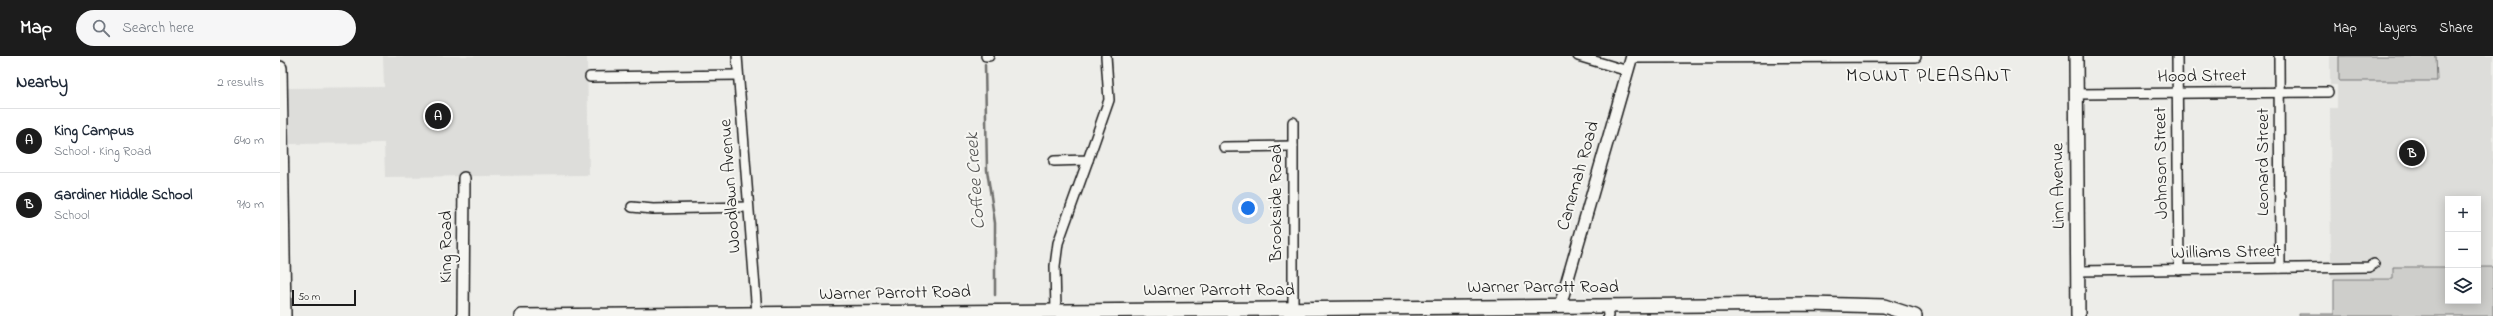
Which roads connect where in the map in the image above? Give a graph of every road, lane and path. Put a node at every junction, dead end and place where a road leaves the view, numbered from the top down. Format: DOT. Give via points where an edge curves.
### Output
graph roads {
  1 [pos="737,56"];
  2 [pos="1106,56"];
  3 [pos="1578,56"];
  4 [pos="2076,56"];
  5 [pos="2176,56"];
  6 [pos="2279,56"];
  7 [pos="1632,57"];
  8 [pos="1916,57"];
  9 [pos="280,68"];
  10 [pos="1628,71"];
  11 [pos="738,75"];
  12 [pos="590,77"];
  13 [pos="2279,92"];
  14 [pos="2328,92"];
  15 [pos="2177,93"];
  16 [pos="2076,94"];
  17 [pos="1293,122"];
  18 [pos="1293,146"];
  19 [pos="1224,147"];
  20 [pos="1054,160"];
  21 [pos="1088,160"];
  22 [pos="464,178"];
  23 [pos="632,206"];
  24 [pos="748,207"];
  25 [pos="2374,264"];
  26 [pos="2280,268"];
  27 [pos="2179,270"];
  28 [pos="2078,271"];
  29 [pos="1560,306"];
  30 [pos="1294,309"];
  31 [pos="1056,311"];
  32 [pos="1499,311"];
  33 [pos="1608,311"];
  34 [pos="1232,312"];
  35 [pos="757,314"];
  36 [pos="697,315"];
  37 [pos="284,316"];
  38 [pos="463,316"];
  39 [pos="521,316"];
  40 [pos="1915,316"];
  41 [pos="2078,316"];
  1 -- 11 [label="street, Woodlawn Avenue"];
  2 -- 21 [label="street" via="1109,100"];
  3 -- 10 [label="street"];
  4 -- 16 [label="main road, Linn Avenue"];
  5 -- 15 [label="street, Johnson Street"];
  6 -- 13 [label="street, Leonard Street"];
  7 -- 8 [label="street"];
  7 -- 10 [label="street, Canemah Road"];
  9 -- 37 [label="main road"];
  10 -- 29 [label="street, Canemah Road"];
  11 -- 12 [label="street"];
  11 -- 24 [label="street, Woodlawn Avenue"];
  13 -- 14 [label="street, Hood Street"];
  13 -- 15 [label="street, Hood Street"];
  13 -- 26 [label="street, Leonard Street"];
  15 -- 16 [label="street, Hood Street"];
  15 -- 27 [label="street, Johnson Street"];
  16 -- 28 [label="main road, Linn Avenue"];
  17 -- 18 [label="street, Brookside Road"];
  18 -- 19 [label="street"];
  18 -- 30 [label="street, Brookside Road"];
  20 -- 21 [label="street"];
  21 -- 31 [label="street" via="1058,243 1055,266"];
  22 -- 38 [label="street, King Road"];
  23 -- 24 [label="street" via="653,209"];
  24 -- 35 [label="street, Woodlawn Avenue"];
  25 -- 26 [label="street, Williams Street" via="2369,267"];
  26 -- 27 [label="street, Williams Street"];
  27 -- 28 [label="street, Williams Street"];
  28 -- 41 [label="main road, Linn Avenue"];
  29 -- 32 [label="main road, Warner Parrott Road"];
  29 -- 33 [label="main road, Warner Parrott Road"];
  30 -- 32 [label="main road, Warner Parrott Road"];
  30 -- 34 [label="main road, Warner Parrott Road"];
  31 -- 34 [label="main road, Warner Parrott Road"];
  31 -- 35 [label="main road, Warner Parrott Road"];
  33 -- 40 [label="main road, Warner Parrott Road" via="1844,304 1884,306"];
  35 -- 36 [label="main road, Warner Parrott Road"];
  36 -- 39 [label="main road, Warner Parrott Road"];
}
